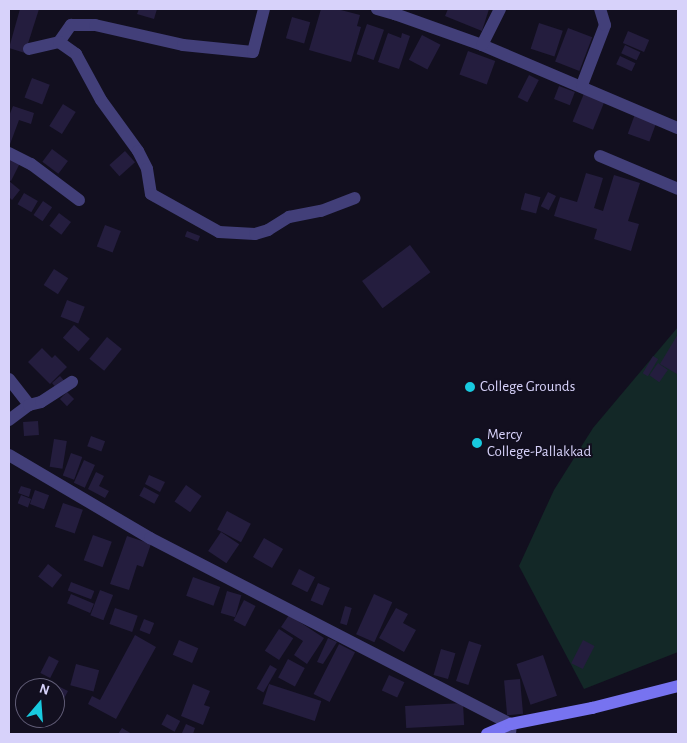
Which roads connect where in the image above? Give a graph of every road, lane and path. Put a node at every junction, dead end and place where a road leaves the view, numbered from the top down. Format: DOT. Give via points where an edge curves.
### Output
graph roads {
  1 [pos="264,9"];
  2 [pos="377,9"];
  3 [pos="500,9"];
  4 [pos="600,9"];
  5 [pos="395,11"];
  6 [pos="59,42"];
  7 [pos="482,44"];
  8 [pos="29,49"];
  9 [pos="582,85"];
  10 [pos="678,128"];
  11 [pos="9,152"];
  12 [pos="600,156"];
  13 [pos="678,189"];
  14 [pos="355,198"];
  15 [pos="78,200"];
  16 [pos="9,379"];
  17 [pos="72,382"];
  18 [pos="29,405"];
  19 [pos="9,420"];
  20 [pos="9,454"];
  21 [pos="678,686"];
  22 [pos="510,729"];
  23 [pos="487,734"];
  1 -- 6 [label="street" via="253,52 183,44 96,25 71,25"];
  2 -- 5 [label="street"];
  3 -- 7 [label="street"];
  4 -- 9 [label="street" via="605,25"];
  5 -- 7 [label="street"];
  6 -- 8 [label="street"];
  6 -- 14 [label="street" via="84,65 101,100 138,151 147,169 151,194 219,232 255,234 289,217 321,211"];
  7 -- 9 [label="street"];
  9 -- 10 [label="street"];
  11 -- 15 [label="street" via="32,164"];
  12 -- 13 [label="street"];
  16 -- 18 [label="street"];
  17 -- 18 [label="street" via="41,402"];
  18 -- 19 [label="street"];
  20 -- 22 [label="street" via="159,542"];
  21 -- 22 [label="main road"];
  22 -- 23 [label="main road"];
}
